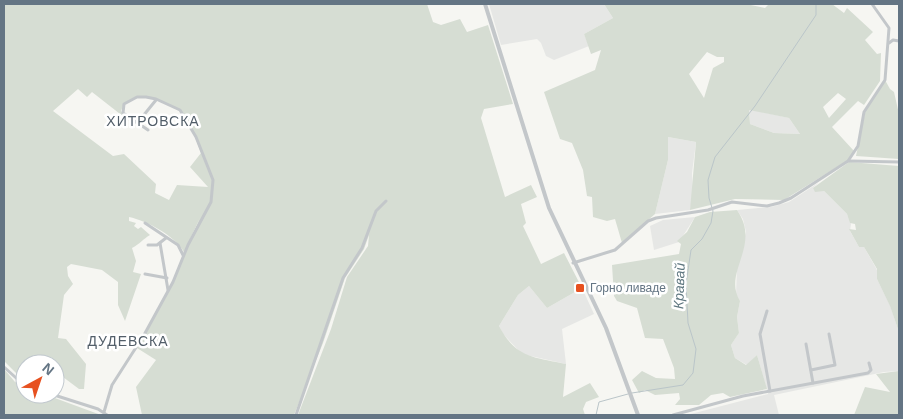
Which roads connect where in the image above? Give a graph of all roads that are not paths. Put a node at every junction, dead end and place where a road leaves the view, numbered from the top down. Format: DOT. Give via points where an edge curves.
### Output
graph roads {
  1 [pos="485,4"];
  2 [pos="872,4"];
  3 [pos="899,41"];
  4 [pos="888,44"];
  5 [pos="156,99"];
  6 [pos="136,122"];
  7 [pos="148,130"];
  8 [pos="848,161"];
  9 [pos="899,162"];
  10 [pos="386,201"];
  11 [pos="145,223"];
  12 [pos="166,238"];
  13 [pos="160,243"];
  14 [pos="148,245"];
  15 [pos="184,256"];
  16 [pos="573,263"];
  17 [pos="145,274"];
  18 [pos="167,279"];
  19 [pos="168,291"];
  20 [pos="767,311"];
  21 [pos="829,334"];
  22 [pos="806,344"];
  23 [pos="869,364"];
  24 [pos="4,367"];
  25 [pos="810,370"];
  26 [pos="15,377"];
  27 [pos="813,383"];
  28 [pos="770,391"];
  29 [pos="65,398"];
  30 [pos="104,412"];
  31 [pos="107,415"];
  32 [pos="296,415"];
  33 [pos="638,415"];
  34 [pos="672,415"];
  1 -- 16 [label="street" via="549,208"];
  2 -- 4 [label="street" via="890,28"];
  3 -- 4 [label="street" via="893,40"];
  4 -- 8 [label="street" via="885,80 864,112 858,146"];
  5 -- 6 [label="street"];
  5 -- 6 [label="street" via="137,97 124,104 124,113"];
  5 -- 15 [label="street" via="180,110 196,137 213,180 211,202"];
  6 -- 7 [label="street"];
  8 -- 9 [label="street"];
  8 -- 16 [label="street" via="779,203 767,206 732,202 708,210 656,218 648,221 615,250"];
  10 -- 32 [label="street" via="376,211 362,248 343,278"];
  11 -- 12 [label="street"];
  12 -- 13 [label="street"];
  12 -- 15 [label="street" via="178,245"];
  13 -- 14 [label="street"];
  13 -- 18 [label="street"];
  15 -- 19 [label="street"];
  16 -- 33 [label="street" via="606,328"];
  17 -- 18 [label="street"];
  18 -- 19 [label="street"];
  19 -- 30 [label="street" via="112,385"];
  20 -- 28 [label="street" via="760,334"];
  21 -- 25 [label="street" via="835,366"];
  22 -- 25 [label="street"];
  23 -- 27 [label="street" via="871,370 868,373"];
  24 -- 26 [label="street"];
  25 -- 27 [label="street"];
  27 -- 28 [label="street"];
  28 -- 34 [label="street"];
  29 -- 30 [label="street"];
  30 -- 31 [label="street"];
}
